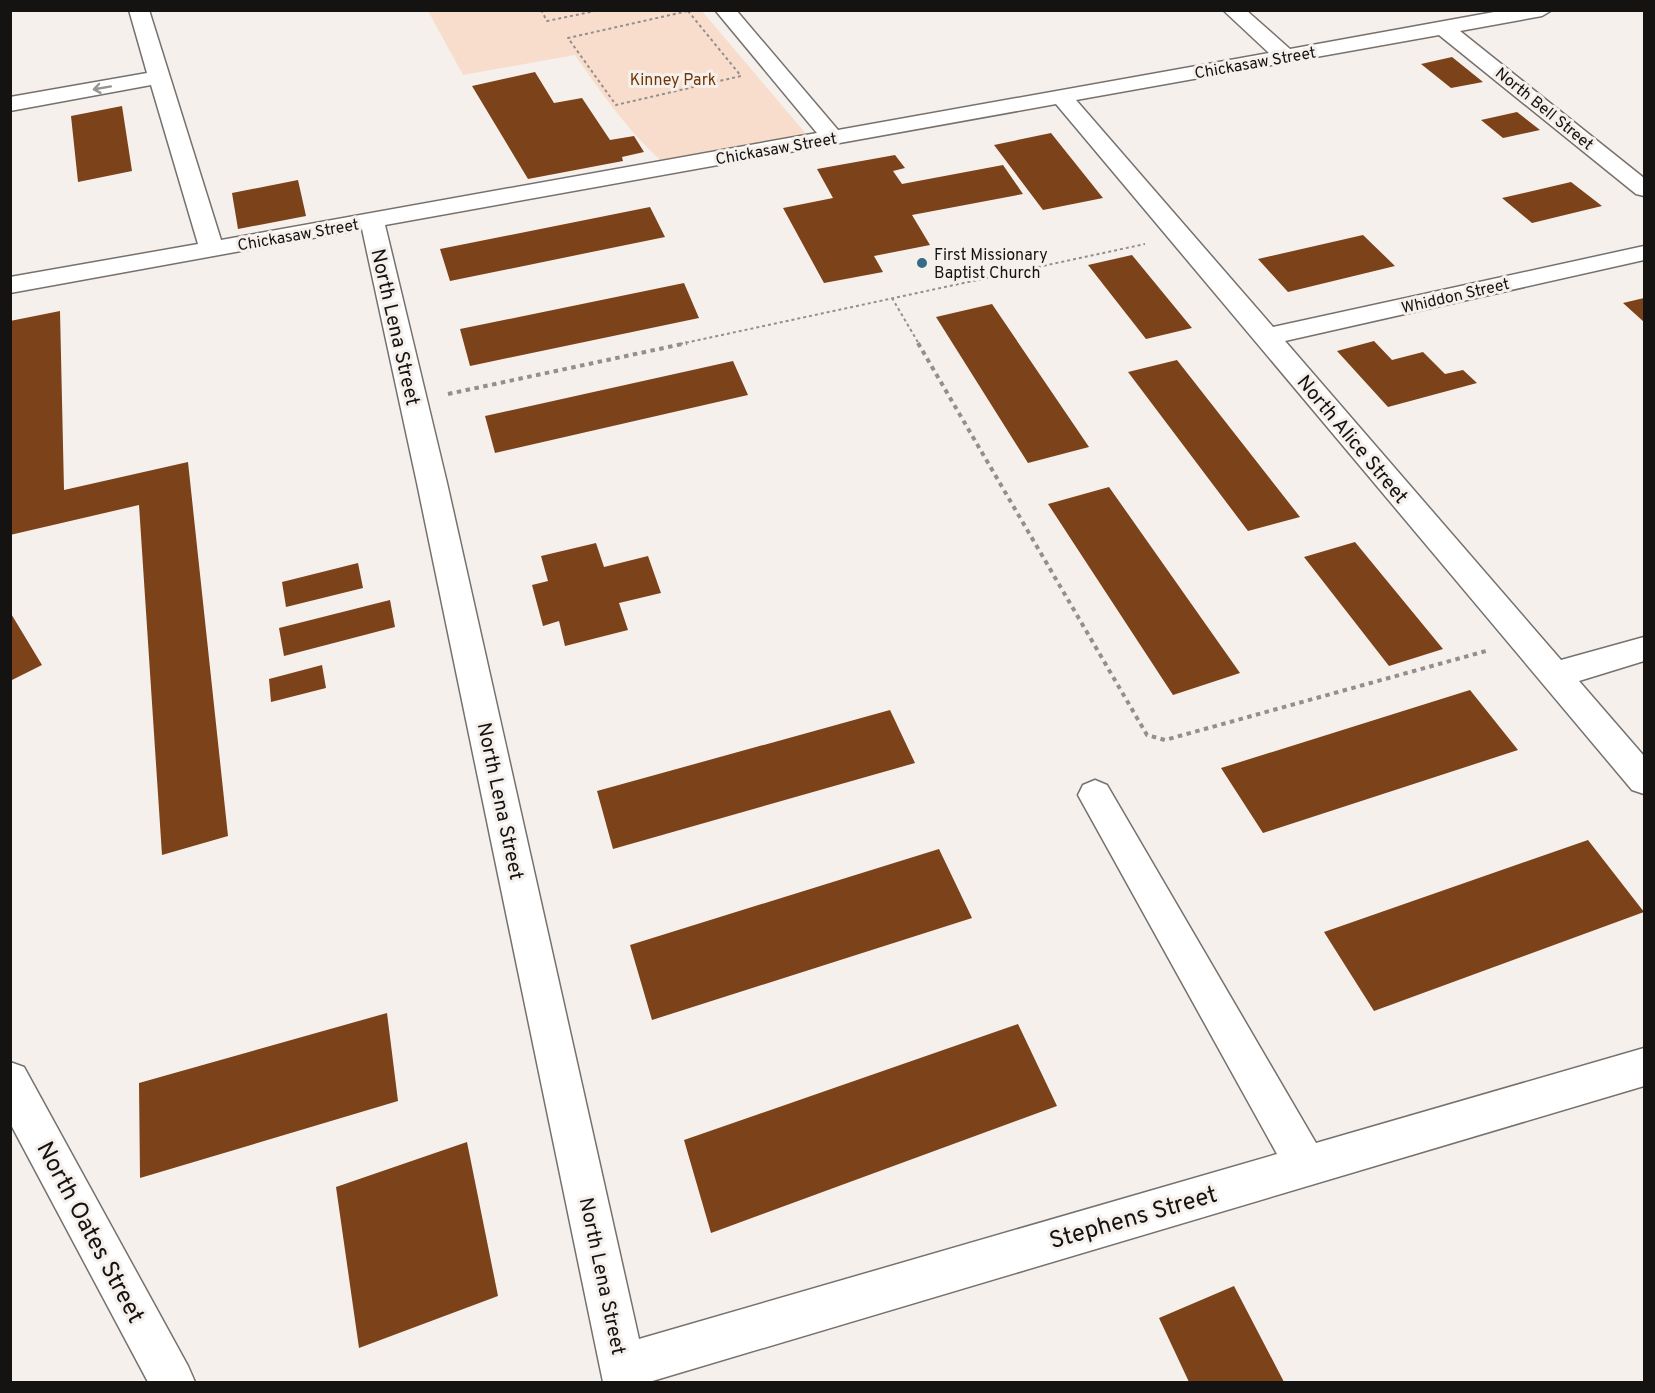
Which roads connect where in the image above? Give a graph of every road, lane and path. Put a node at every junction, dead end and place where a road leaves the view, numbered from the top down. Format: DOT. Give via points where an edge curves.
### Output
graph roads {
  1 [pos="139,10"];
  2 [pos="541,10"];
  3 [pos="600,10"];
  4 [pos="725,10"];
  5 [pos="1233,10"];
  6 [pos="1542,10"];
  7 [pos="687,11"];
  8 [pos="1444,28"];
  9 [pos="1287,57"];
  10 [pos="159,77"];
  11 [pos="1062,97"];
  12 [pos="10,104"];
  13 [pos="833,138"];
  14 [pos="1644,189"];
  15 [pos="372,221"];
  16 [pos="1181,237"];
  17 [pos="212,249"];
  18 [pos="1644,253"];
  19 [pos="10,285"];
  20 [pos="892,298"];
  21 [pos="1266,337"];
  22 [pos="413,401"];
  23 [pos="1525,641"];
  24 [pos="1644,649"];
  25 [pos="1554,675"];
  26 [pos="1644,780"];
  27 [pos="1095,795"];
  28 [pos="1644,1067"];
  29 [pos="10,1081"];
  30 [pos="1305,1166"];
  31 [pos="624,1375"];
  32 [pos="172,1383"];
  1 -- 10 [label="street"];
  2 -- 3 [label="path" via="547,21"];
  4 -- 13 [label="street"];
  5 -- 9 [label="street"];
  6 -- 8 [label="street, Chickasaw Street"];
  7 -- 7 [label="path" via="644,21 568,38 616,105 741,76"];
  8 -- 9 [label="street, Chickasaw Street"];
  8 -- 14 [label="street, North Bell Street"];
  9 -- 11 [label="street, Chickasaw Street"];
  10 -- 12 [label="street, one-way"];
  10 -- 17 [label="street"];
  11 -- 13 [label="street, Chickasaw Street"];
  11 -- 16 [label="street, North Alice Street"];
  13 -- 15 [label="street, Chickasaw Street"];
  15 -- 17 [label="street, Chickasaw Street"];
  15 -- 22 [label="street, North Lena Street"];
  16 -- 20 [label="path"];
  16 -- 21 [label="street, North Alice Street"];
  17 -- 19 [label="street, Chickasaw Street"];
  18 -- 21 [label="street, Whiddon Street"];
  20 -- 22 [label="path"];
  20 -- 23 [label="path" via="1147,735 1165,740"];
  21 -- 23 [label="street, North Alice Street"];
  22 -- 31 [label="street, North Lena Street"];
  23 -- 25 [label="street, North Alice Street"];
  24 -- 25 [label="street"];
  25 -- 26 [label="street, North Alice Street"];
  27 -- 30 [label="street"];
  28 -- 30 [label="street, Stephens Street"];
  29 -- 32 [label="street, North Oates Street"];
  30 -- 31 [label="street, Stephens Street"];
}
